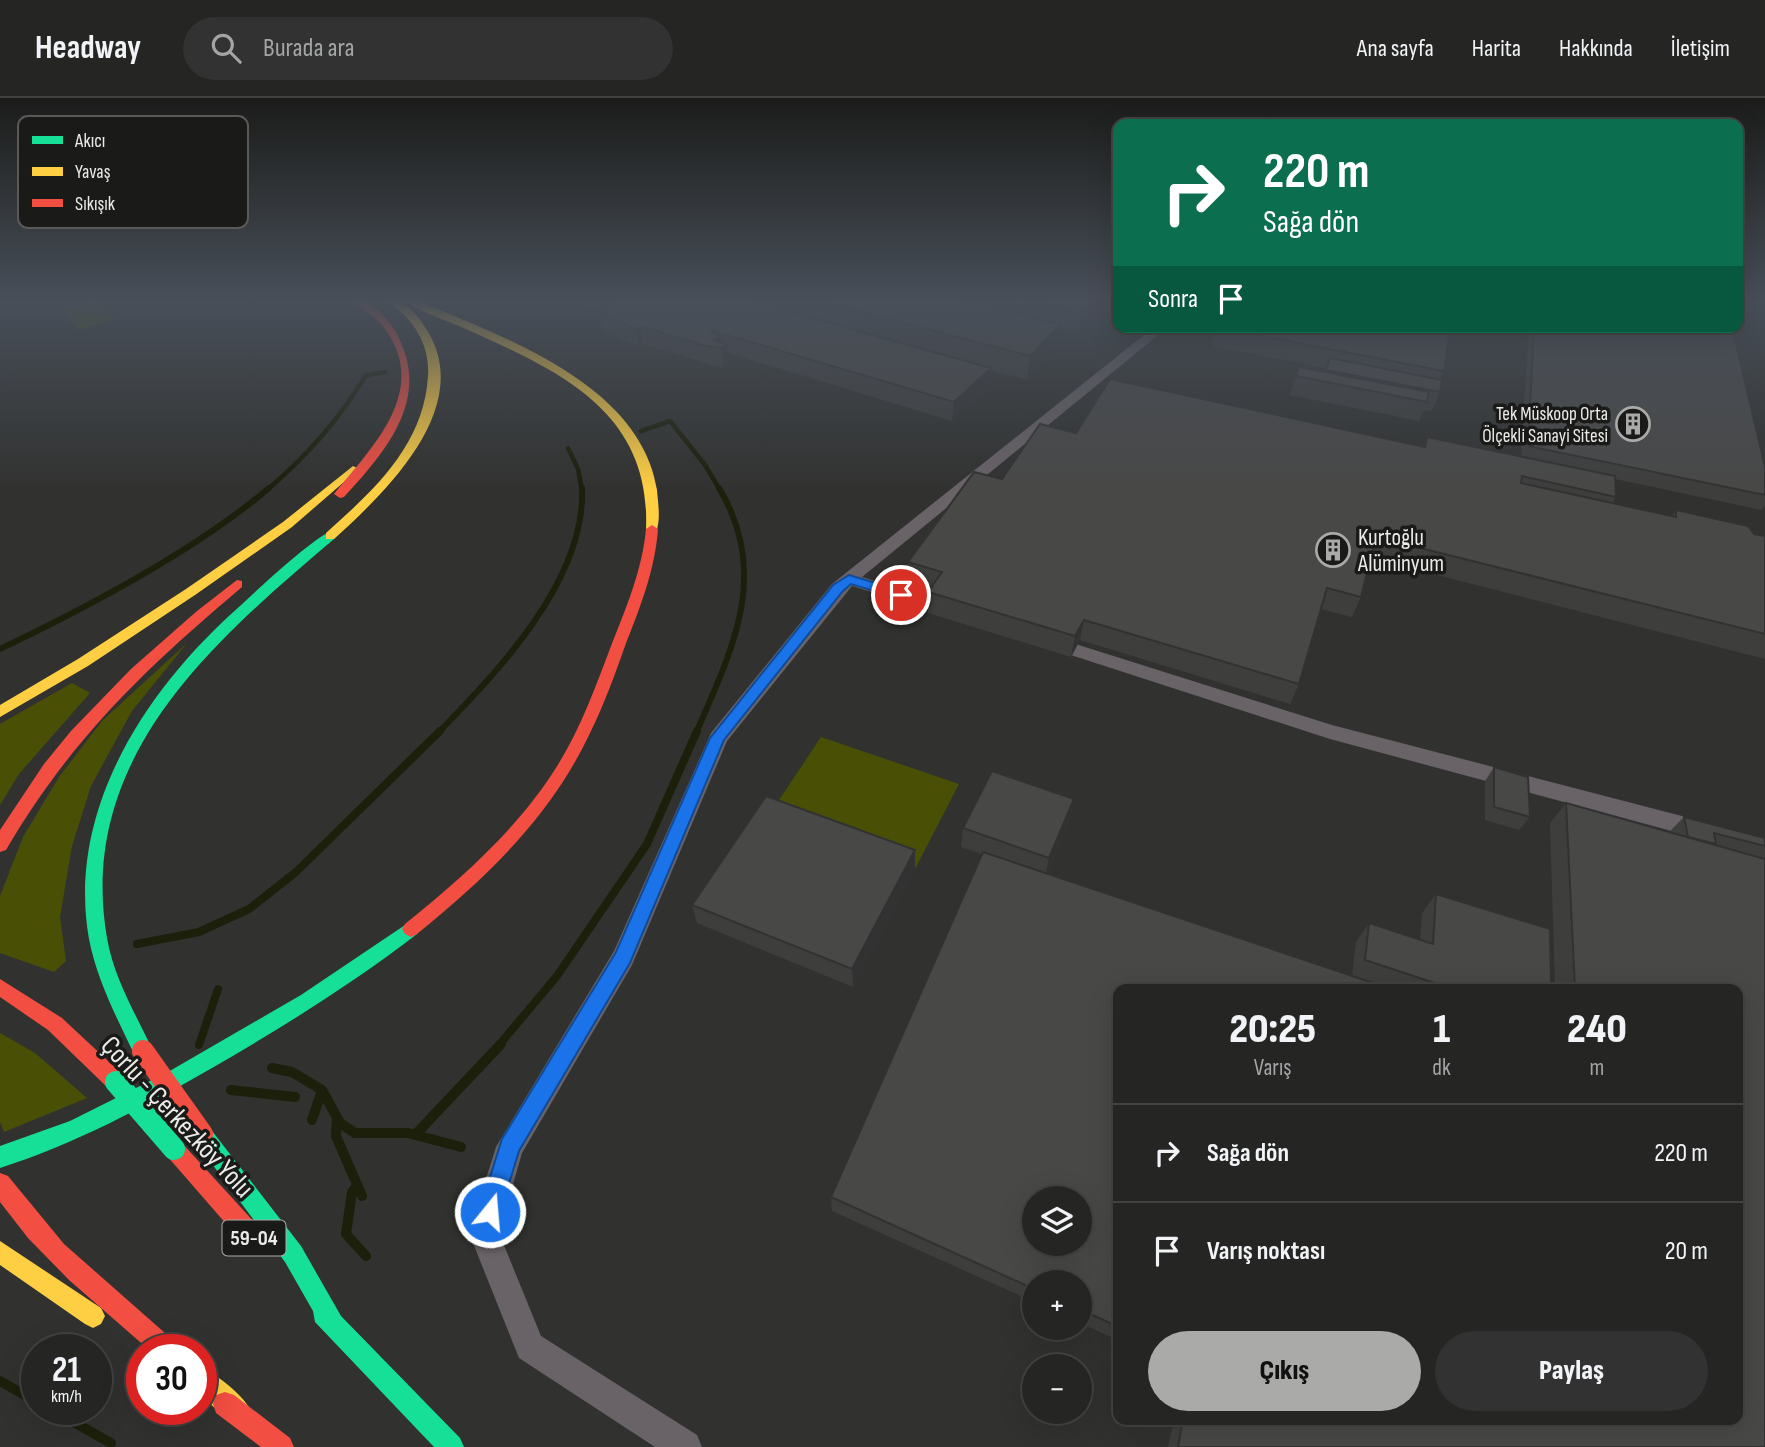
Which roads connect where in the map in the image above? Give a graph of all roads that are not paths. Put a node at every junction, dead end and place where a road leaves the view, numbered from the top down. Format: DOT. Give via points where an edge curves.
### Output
graph roads {
  1 [pos="404,363"];
  2 [pos="434,363"];
  3 [pos="540,363"];
  4 [pos="1117,363"];
  5 [pos="397,421"];
  6 [pos="265,560"];
  7 [pos="246,577"];
  8 [pos="849,579"];
  9 [pos="967,615"];
  10 [pos="1032,636"];
  11 [pos="0,712"];
  12 [pos="1726,836"];
  13 [pos="0,845"];
  14 [pos="0,987"];
  15 [pos="0,1157"];
  16 [pos="0,1184"];
  17 [pos="263,1247"];
  18 [pos="0,1252"];
  19 [pos="281,1267"];
  20 [pos="106,1326"];
  21 [pos="334,1326"];
  22 [pos="149,1334"];
  23 [pos="217,1394"];
  24 [pos="217,1399"];
  25 [pos="240,1413"];
  26 [pos="281,1447"];
  27 [pos="451,1447"];
  28 [pos="685,1447"];
  1 -- 5 [label="main road" via="405,397"];
  2 -- 21 [label="main road, bridge" via="432,401 418,439 401,465 377,493 232,620 192,661 145,722 116,782 98,844 95,910 102,958 143,1051 293,1254"];
  3 -- 15 [label="main road" via="601,403 624,426 636,445 651,491 653,527 649,559 629,618 589,720 553,784 497,850 432,914 307,1004 147,1094 29,1150"];
  4 -- 8 [label="street"];
  5 -- 6 [label="main road" via="356,479"];
  5 -- 11 [label="main road" via="324,497 290,523 111,646"];
  7 -- 13 [label="main road" via="136,669 75,731"];
  8 -- 9 [label="street"];
  8 -- 28 [label="street" via="718,738 623,957 510,1147 484,1234 530,1347"];
  10 -- 12 [label="street" via="1330,732"];
  14 -- 17 [label="main road, Çorlu - Çerkezköy Yolu / 59-04, bridge" via="54,1024 116,1082"];
  16 -- 22 [label="main road" via="13,1207"];
  18 -- 20 [label="main road"];
  19 -- 21 [label="main road, 59-04"];
  21 -- 27 [label="main road, 59-04"];
  23 -- 25 [label="main road"];
  24 -- 25 [label="main road"];
  25 -- 26 [label="main road"];
}
